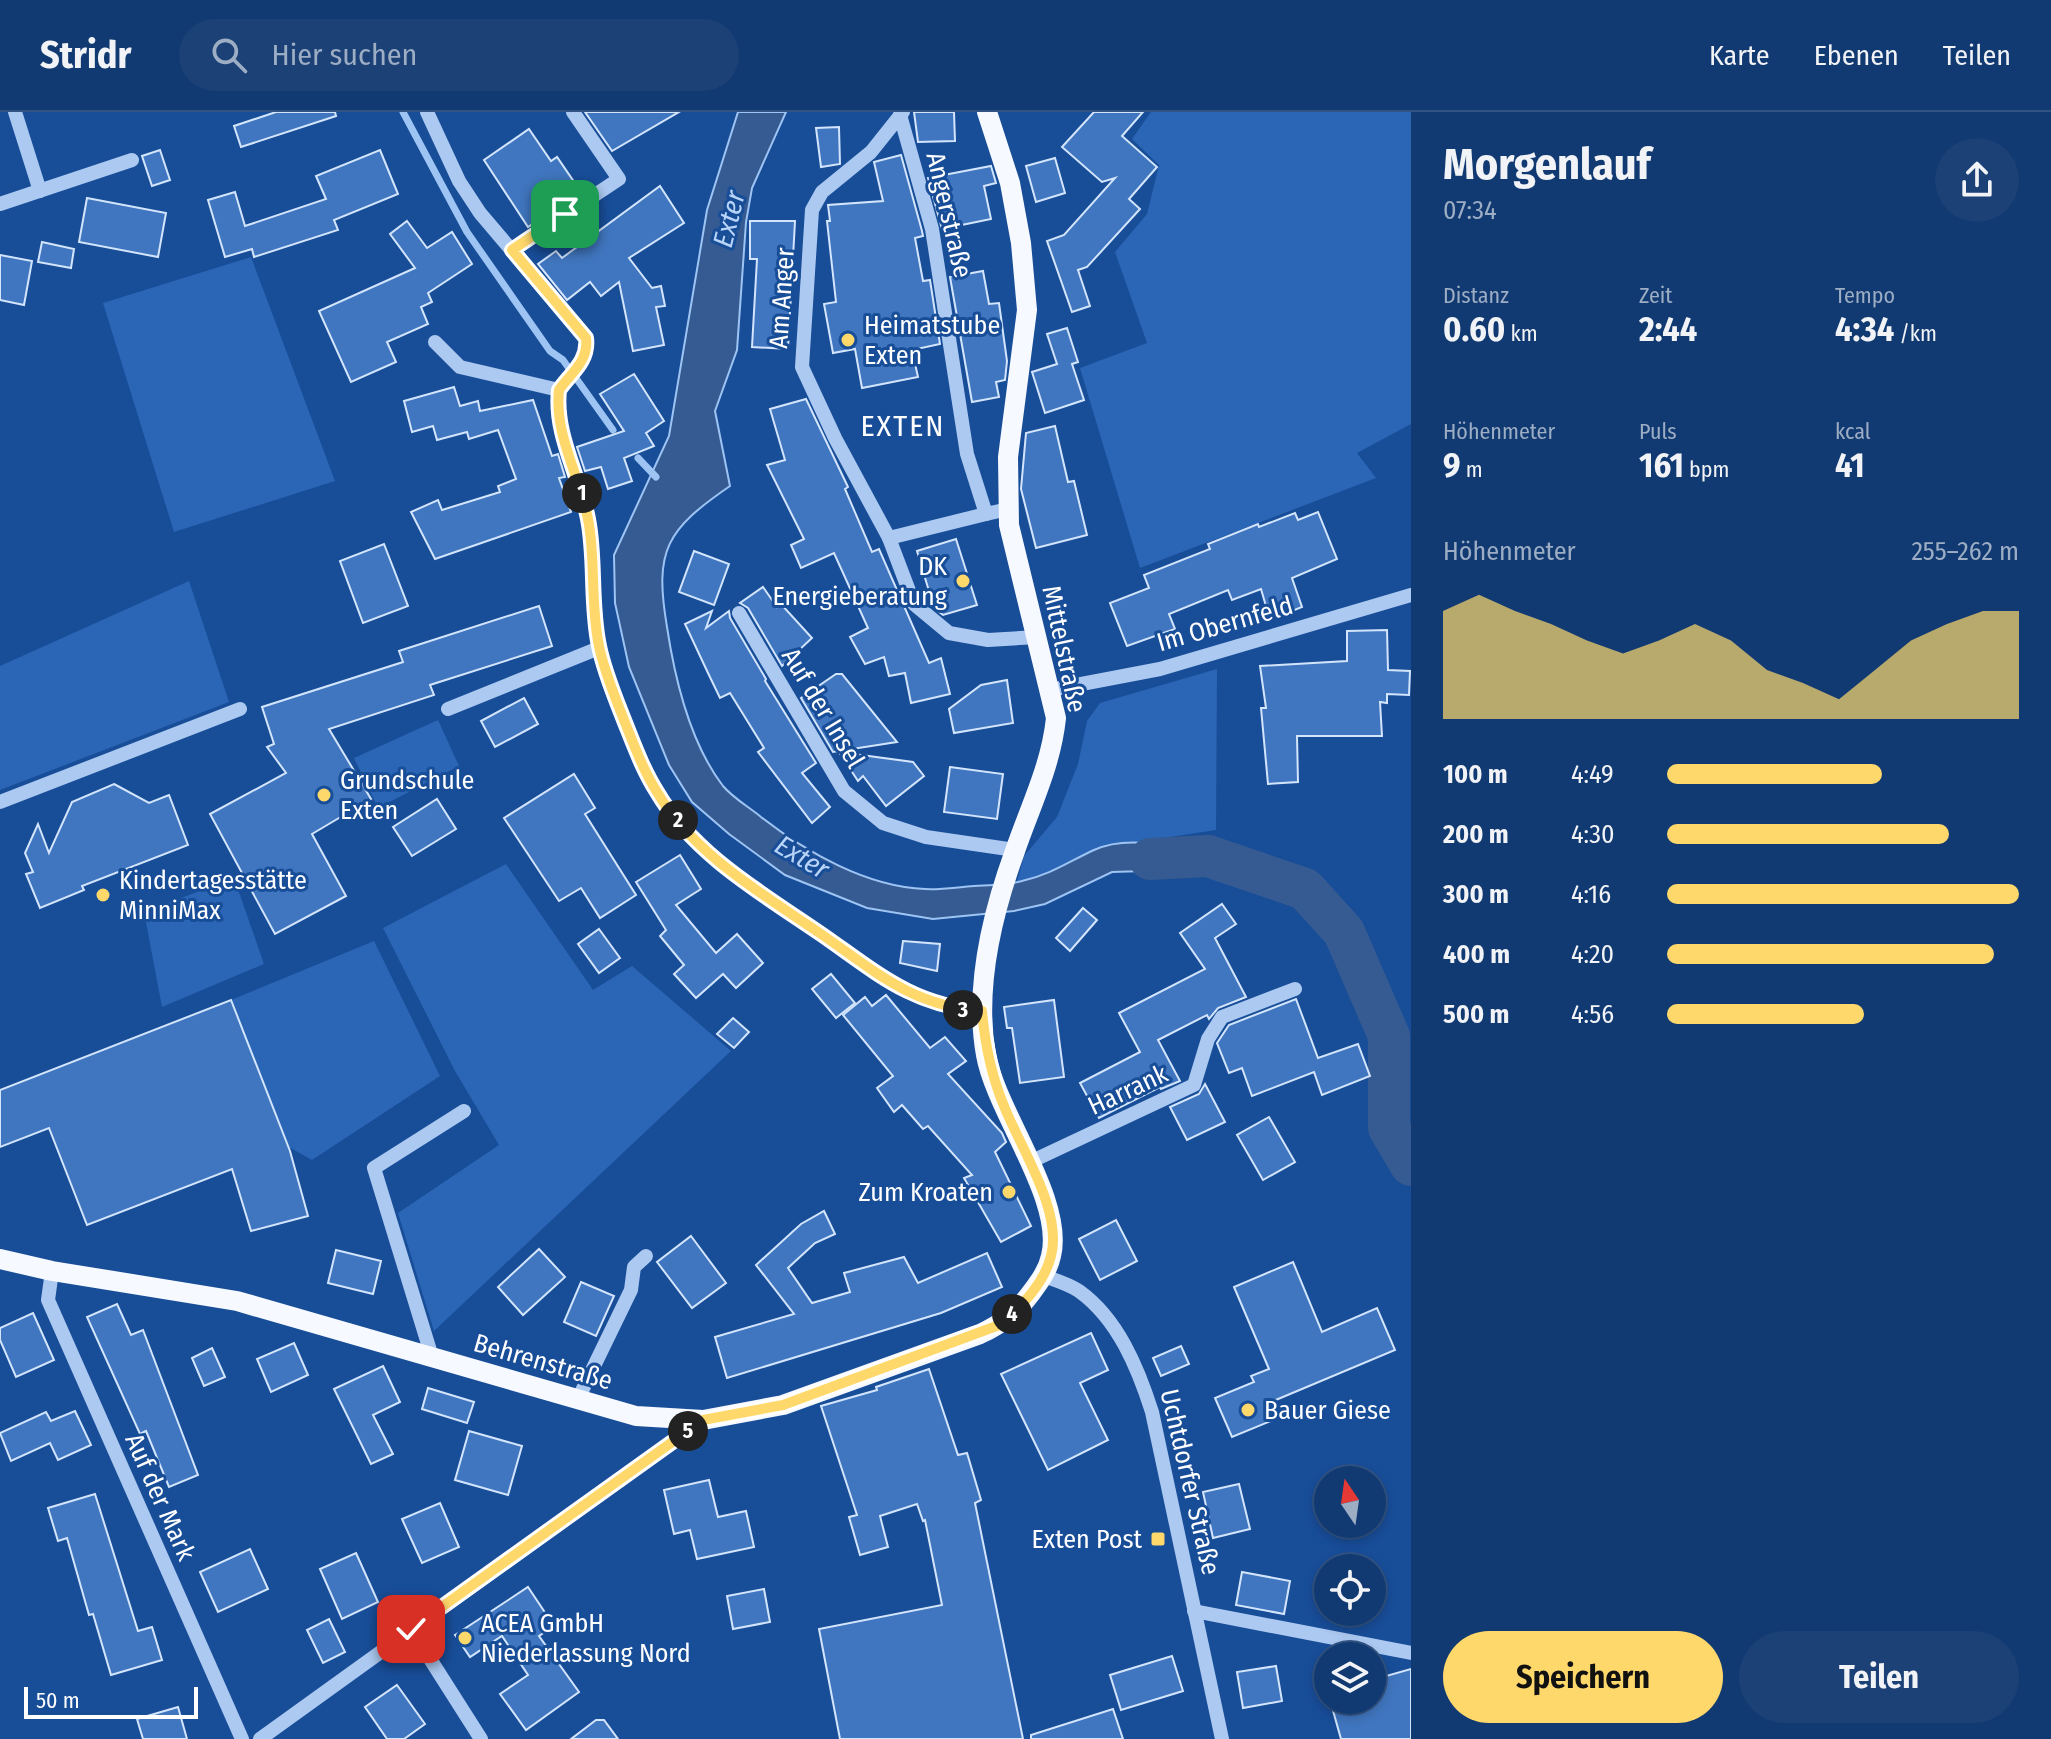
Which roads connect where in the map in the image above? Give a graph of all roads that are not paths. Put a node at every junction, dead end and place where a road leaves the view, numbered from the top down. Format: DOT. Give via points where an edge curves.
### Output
graph roads {
  1 [pos="15,112"];
  2 [pos="427,112"];
  3 [pos="573,112"];
  4 [pos="987,112"];
  5 [pos="901,114"];
  6 [pos="132,160"];
  7 [pos="40,191"];
  8 [pos="0,204"];
  9 [pos="512,250"];
  10 [pos="435,342"];
  11 [pos="561,386"];
  12 [pos="1008,509"];
  13 [pos="986,514"];
  14 [pos="889,538"];
  15 [pos="1411,595"];
  16 [pos="739,613"];
  17 [pos="1037,637"];
  18 [pos="599,648"];
  19 [pos="1050,690"];
  20 [pos="240,709"];
  21 [pos="448,709"];
  22 [pos="0,802"];
  23 [pos="1014,853"];
  24 [pos="1295,989"];
  25 [pos="982,1011"];
  26 [pos="464,1111"];
  27 [pos="1030,1162"];
  28 [pos="646,1256"];
  29 [pos="0,1259"];
  30 [pos="52,1271"];
  31 [pos="1044,1276"];
  32 [pos="432,1357"];
  33 [pos="578,1399"];
  34 [pos="703,1420"];
  35 [pos="1194,1611"];
  36 [pos="411,1629"];
  37 [pos="1411,1653"];
  38 [pos="242,1739"];
  39 [pos="260,1739"];
  40 [pos="481,1739"];
  41 [pos="1222,1739"];
  1 -- 7 [label="street"];
  2 -- 9 [label="street" via="459,181"];
  3 -- 9 [label="street" via="619,179"];
  4 -- 12 [label="main road, Mittelstraße" via="1010,183 1027,310 1008,457"];
  5 -- 13 [label="street, Angerstraße" via="932,229 967,454"];
  5 -- 14 [label="street, Am Anger" via="871,152 822,192 812,210 802,367"];
  6 -- 7 [label="street"];
  7 -- 8 [label="street"];
  9 -- 11 [label="street" via="586,338 581,363"];
  10 -- 11 [label="street" via="460,367"];
  11 -- 18 [label="street" via="560,426 591,532"];
  12 -- 13 [label="street"];
  12 -- 17 [label="main road, Mittelstraße"];
  13 -- 14 [label="street"];
  14 -- 17 [label="street, Am Anger" via="914,604 949,633 988,640"];
  15 -- 19 [label="street, Im Obernfeld" via="1160,669"];
  16 -- 23 [label="street, Auf der Insel" via="844,791 883,823 926,837"];
  17 -- 19 [label="main road, Mittelstraße"];
  18 -- 21 [label="street"];
  18 -- 25 [label="street" via="639,758 687,832 729,870 892,984 948,1009"];
  19 -- 23 [label="main road, Mittelstraße" via="1054,742"];
  20 -- 22 [label="street"];
  23 -- 25 [label="main road, Mittelstraße" via="984,975"];
  24 -- 27 [label="street, Harrank" via="1222,1017 1208,1039 1194,1085"];
  25 -- 27 [label="main road, Mittelstraße" via="986,1057"];
  26 -- 32 [label="street" via="374,1168"];
  27 -- 31 [label="main road, Mittelstraße" via="1051,1222 1052,1253"];
  28 -- 33 [label="street" via="634,1267 631,1290"];
  29 -- 30 [label="main road, Behrenstraße"];
  30 -- 32 [label="main road, Behrenstraße" via="237,1301"];
  30 -- 38 [label="street, Auf der Mark" via="48,1300"];
  31 -- 34 [label="main road, Behrenstraße" via="1002,1324 980,1334 783,1405"];
  31 -- 35 [label="street, Uchtdorfer Straße" via="1077,1289 1100,1310 1141,1378"];
  32 -- 33 [label="main road, Behrenstraße"];
  33 -- 34 [label="main road, Behrenstraße" via="636,1416"];
  34 -- 36 [label="street"];
  35 -- 37 [label="street"];
  35 -- 41 [label="street, Uchtdorfer Straße"];
  36 -- 39 [label="street"];
  36 -- 40 [label="street"];
}
